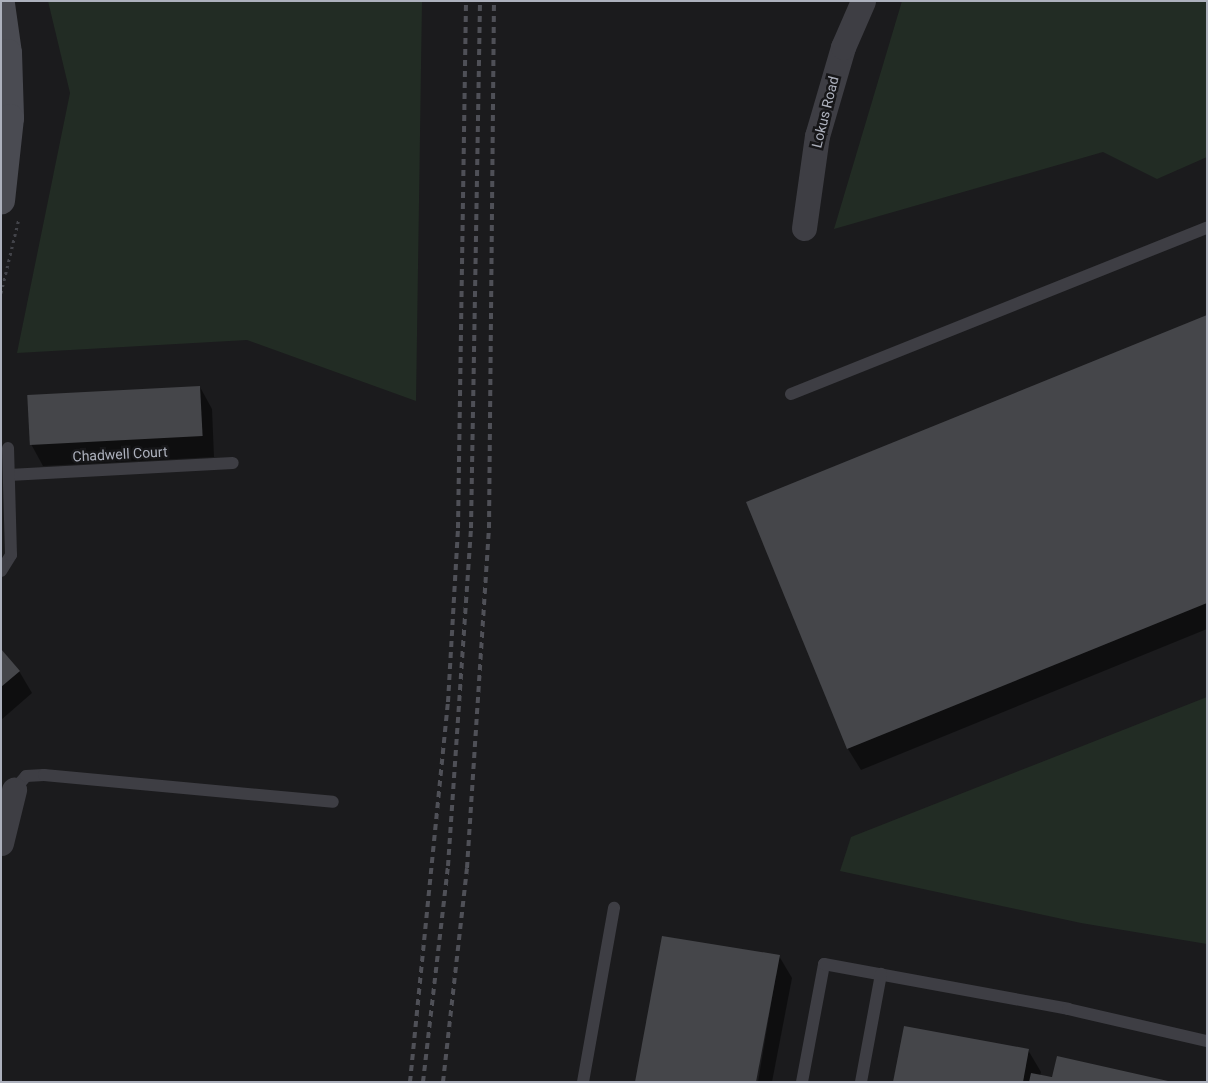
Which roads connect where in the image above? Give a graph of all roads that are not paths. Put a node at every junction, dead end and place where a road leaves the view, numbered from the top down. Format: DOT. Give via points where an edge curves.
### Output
graph roads {
  1 [pos="863,1"];
  2 [pos="1,4"];
  3 [pos="1,201"];
  4 [pos="804,228"];
  5 [pos="1207,228"];
  6 [pos="791,394"];
  7 [pos="8,448"];
  8 [pos="233,463"];
  9 [pos="9,475"];
  10 [pos="1,571"];
  11 [pos="14,790"];
  12 [pos="333,802"];
  13 [pos="1,842"];
  14 [pos="614,908"];
  15 [pos="881,974"];
  16 [pos="1207,1041"];
  17 [pos="583,1082"];
  18 [pos="802,1082"];
  19 [pos="861,1082"];
  1 -- 4 [label="street, Lokus Road" via="843,47 817,136"];
  2 -- 3 [label="street" via="8,54 10,118"];
  5 -- 6 [label="lane"];
  7 -- 9 [label="lane"];
  8 -- 9 [label="lane, Chadwell Court"];
  9 -- 10 [label="lane" via="11,555"];
  11 -- 12 [label="lane" via="26,776 44,775"];
  11 -- 13 [label="street"];
  14 -- 17 [label="lane"];
  15 -- 16 [label="lane" via="1068,1009"];
  15 -- 18 [label="lane" via="824,964"];
  15 -- 19 [label="lane"];
}
